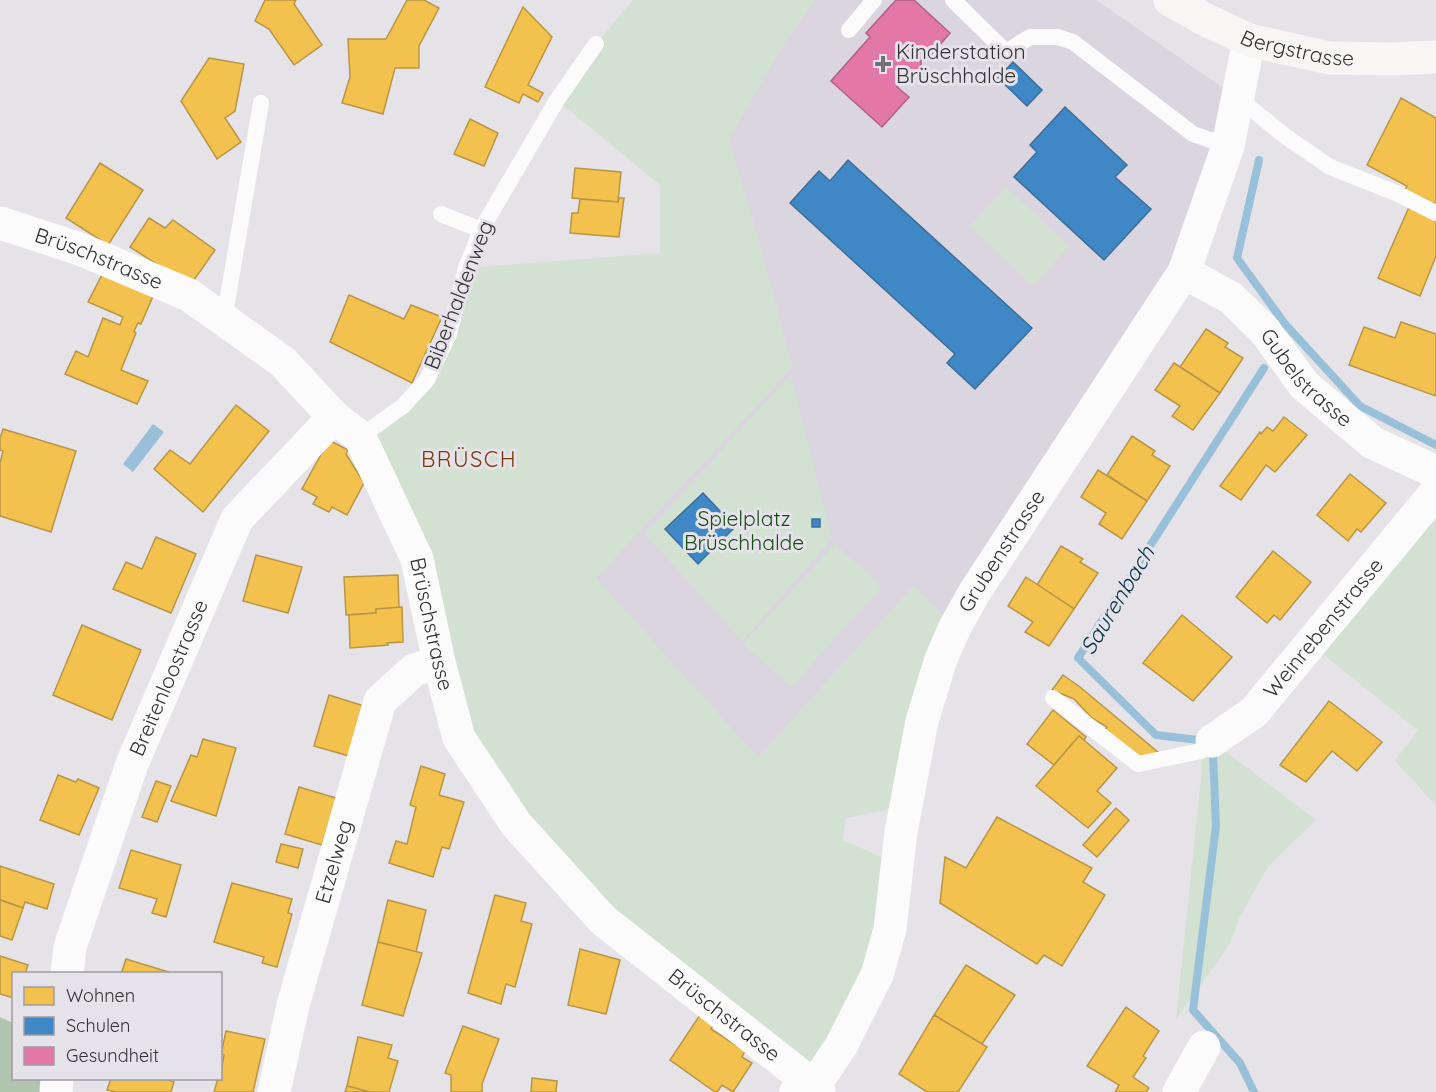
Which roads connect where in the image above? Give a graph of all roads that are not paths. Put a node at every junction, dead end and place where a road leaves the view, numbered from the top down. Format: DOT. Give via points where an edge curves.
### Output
graph roads {
  1 [pos="874,0"];
  2 [pos="953,0"];
  3 [pos="1173,1"];
  4 [pos="849,30"];
  5 [pos="1249,40"];
  6 [pos="596,44"];
  7 [pos="1436,57"];
  8 [pos="1238,98"];
  9 [pos="261,103"];
  10 [pos="1228,146"];
  11 [pos="1436,213"];
  12 [pos="441,214"];
  13 [pos="0,223"];
  14 [pos="481,230"];
  15 [pos="1184,272"];
  16 [pos="224,320"];
  17 [pos="334,417"];
  18 [pos="360,437"];
  19 [pos="1436,472"];
  20 [pos="1436,492"];
  21 [pos="439,662"];
  22 [pos="1053,698"];
  23 [pos="1207,746"];
  24 [pos="67,972"];
  25 [pos="1204,1047"];
  26 [pos="810,1090"];
  27 [pos="274,1092"];
  28 [pos="1179,1092"];
  1 -- 4 [label="lane"];
  2 -- 10 [label="lane" via="1006,52 1030,37 1058,37 1073,42 1193,134"];
  3 -- 5 [label="street, Bergstrasse"];
  5 -- 7 [label="street, Bergstrasse" via="1329,58"];
  5 -- 8 [label="street, Grubenstrasse"];
  6 -- 14 [label="lane, Biberhaldenweg" via="557,100"];
  8 -- 10 [label="street, Grubenstrasse"];
  8 -- 11 [label="lane" via="1330,167"];
  9 -- 16 [label="lane"];
  10 -- 15 [label="street, Grubenstrasse"];
  12 -- 14 [label="lane"];
  13 -- 16 [label="street, Brüschstrasse" via="80,249 189,295"];
  14 -- 18 [label="lane, Biberhaldenweg" via="466,268 449,334 427,380 403,406"];
  15 -- 19 [label="street, Gubelstrasse" via="1231,298 1265,330 1304,385 1373,443"];
  15 -- 26 [label="street, Grubenstrasse" via="955,627 922,721 901,832 890,929 877,975 841,1046"];
  16 -- 17 [label="street, Brüschstrasse" via="283,362"];
  17 -- 18 [label="street, Brüschstrasse"];
  17 -- 24 [label="street, Breitenloostrasse" via="237,519 132,764 70,947"];
  18 -- 21 [label="street, Brüschstrasse" via="417,559"];
  20 -- 23 [label="street, Weinrebenstrasse" via="1254,712"];
  21 -- 26 [label="street, Brüschstrasse" via="459,738 516,824 603,920"];
  21 -- 27 [label="street, Etzelweg" via="414,670 380,701 293,1005"];
  22 -- 23 [label="lane" via="1138,764"];
  25 -- 28 [label="street"];
}
